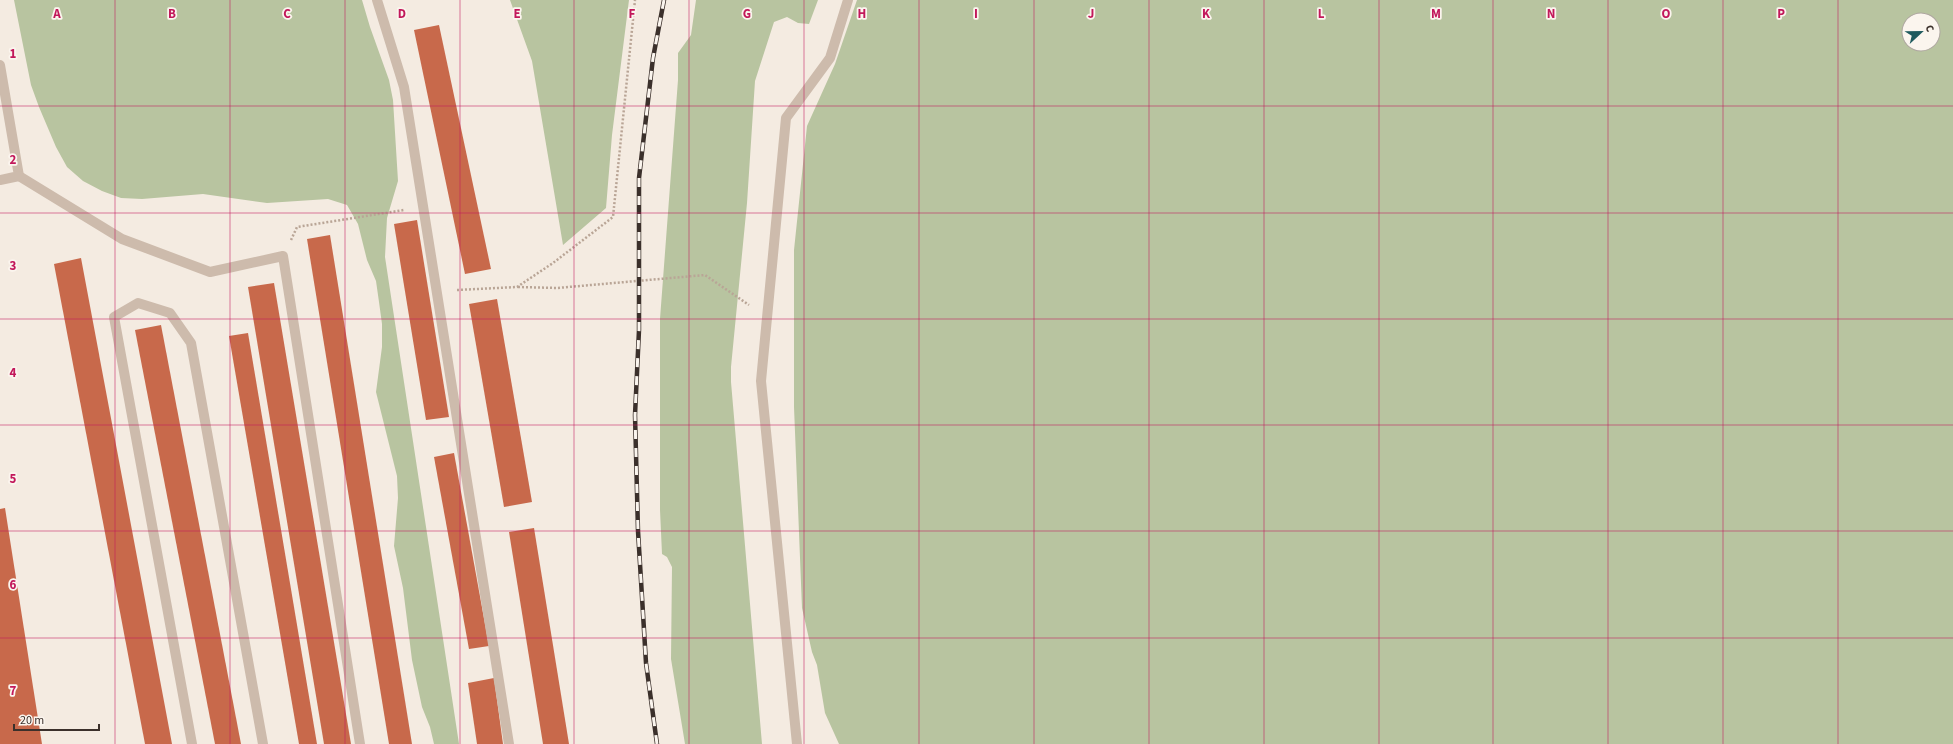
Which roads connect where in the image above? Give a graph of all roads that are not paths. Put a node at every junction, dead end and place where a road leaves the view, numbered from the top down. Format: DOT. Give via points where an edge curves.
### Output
graph roads {
  1 [pos="377,0"];
  2 [pos="848,0"];
  3 [pos="0,65"];
  4 [pos="19,176"];
  5 [pos="0,180"];
  6 [pos="192,744"];
  7 [pos="263,744"];
  8 [pos="360,744"];
  9 [pos="509,744"];
  10 [pos="797,744"];
  1 -- 9 [label="lane" via="404,86"];
  2 -- 10 [label="lane" via="830,58 786,118 761,381"];
  3 -- 4 [label="lane"];
  4 -- 5 [label="lane"];
  4 -- 8 [label="lane" via="122,239 210,272 283,256"];
  6 -- 7 [label="lane" via="114,317 138,303 170,313 191,343"];
}
